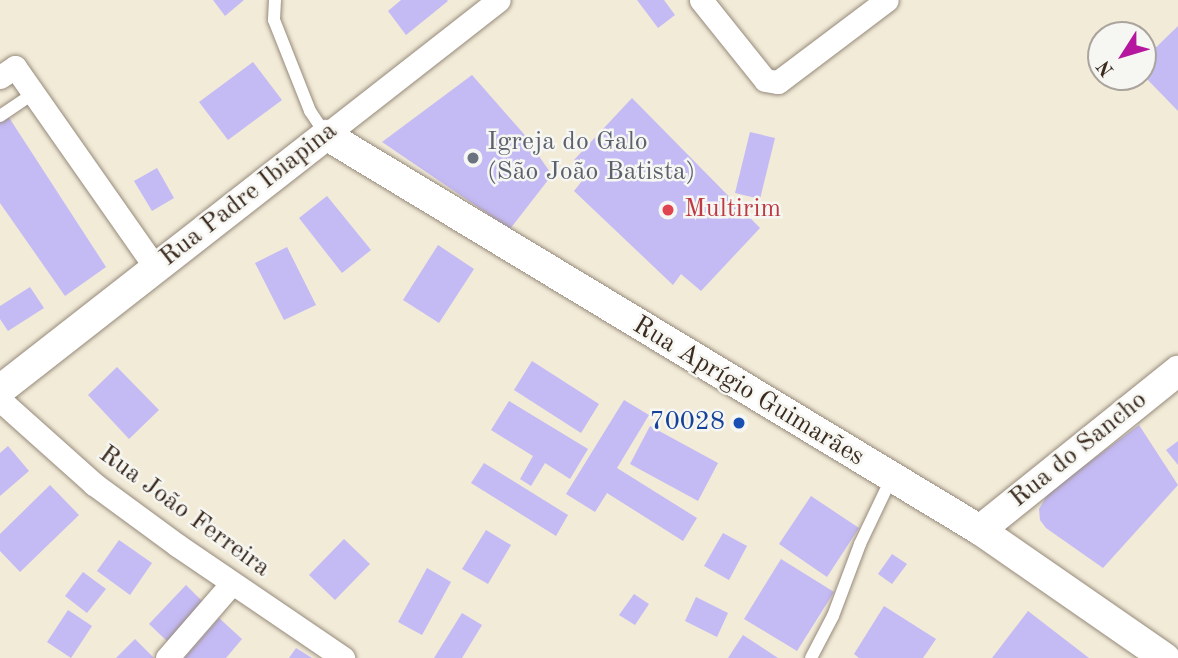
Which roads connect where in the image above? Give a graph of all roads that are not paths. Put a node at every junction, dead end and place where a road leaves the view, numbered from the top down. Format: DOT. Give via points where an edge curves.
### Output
graph roads {
  1 [pos="275,0"];
  2 [pos="499,0"];
  3 [pos="702,0"];
  4 [pos="887,0"];
  5 [pos="0,78"];
  6 [pos="33,94"];
  7 [pos="0,116"];
  8 [pos="326,135"];
  9 [pos="156,268"];
  10 [pos="1178,371"];
  11 [pos="0,390"];
  12 [pos="0,400"];
  13 [pos="891,479"];
  14 [pos="980,530"];
  15 [pos="232,583"];
  16 [pos="336,656"];
  17 [pos="167,658"];
  18 [pos="811,658"];
  19 [pos="1164,658"];
  1 -- 8 [label="lane" via="274,20 310,111"];
  2 -- 8 [label="street, Rua Padre Ibiapina"];
  3 -- 4 [label="street" via="765,80 778,82"];
  5 -- 6 [label="street" via="15,67"];
  6 -- 7 [label="lane"];
  6 -- 9 [label="street"];
  8 -- 9 [label="street, Rua Padre Ibiapina"];
  8 -- 13 [label="street, Rua Aprígio Guimarães"];
  9 -- 11 [label="street, Rua Padre Ibiapina"];
  10 -- 14 [label="street, Rua do Sancho"];
  12 -- 15 [label="street, Rua João Ferreira" via="94,484"];
  13 -- 14 [label="street, Rua Aprígio Guimarães"];
  13 -- 18 [label="lane"];
  14 -- 19 [label="street, Rua Aprígio Guimarães"];
  15 -- 16 [label="street, Rua João Ferreira"];
  15 -- 17 [label="street"];
}
